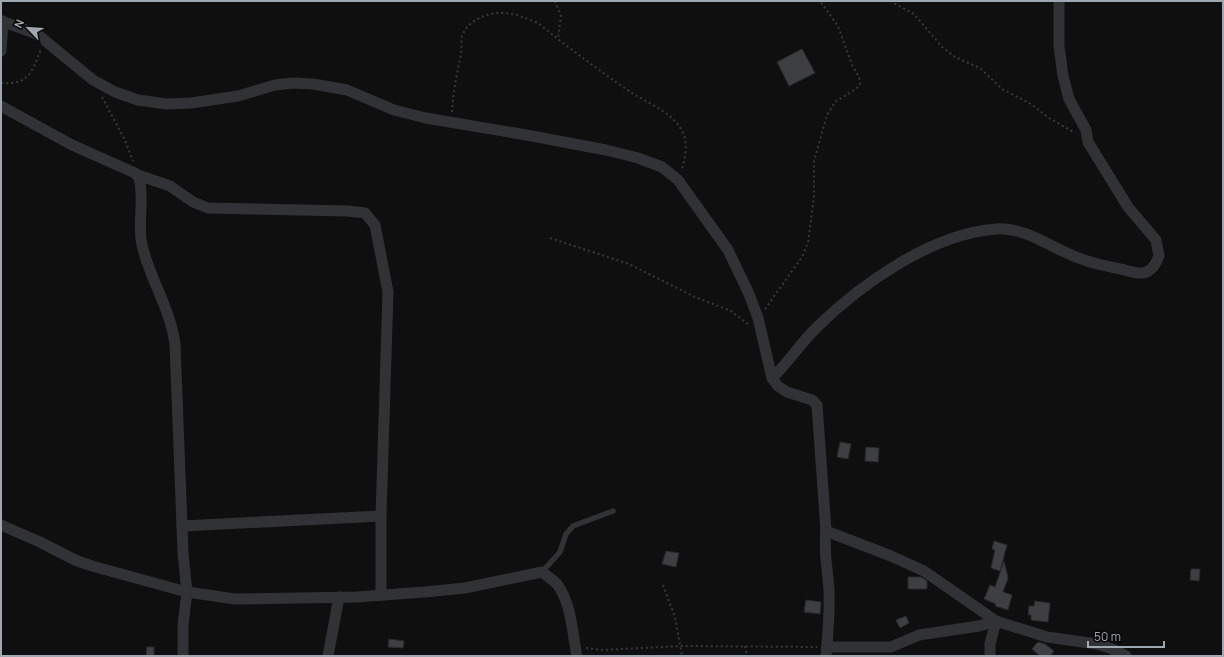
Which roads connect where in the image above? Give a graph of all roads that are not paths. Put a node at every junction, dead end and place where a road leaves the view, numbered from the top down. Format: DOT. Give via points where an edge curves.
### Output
graph roads {
  1 [pos="1059,1"];
  2 [pos="2,21"];
  3 [pos="1,51"];
  4 [pos="1,106"];
  5 [pos="137,174"];
  6 [pos="772,378"];
  7 [pos="613,511"];
  8 [pos="381,516"];
  9 [pos="1,525"];
  10 [pos="182,526"];
  11 [pos="826,531"];
  12 [pos="542,572"];
  13 [pos="187,592"];
  14 [pos="381,595"];
  15 [pos="339,597"];
  16 [pos="996,621"];
  17 [pos="576,652"];
  18 [pos="827,652"];
  19 [pos="183,656"];
  20 [pos="328,656"];
  21 [pos="990,656"];
  22 [pos="1126,656"];
  1 -- 6 [label="street" via="1059,46 1069,99 1086,130 1088,142 1128,207 1156,240 1159,256 1151,270 1143,273 1094,263 1031,235 1013,230 996,229 958,238 922,252 863,288 816,328"];
  2 -- 3 [label="street"];
  2 -- 6 [label="street" via="29,30 93,80 128,97 166,104 212,101 275,85 313,84 347,90 394,110 638,158 662,167 678,180 728,250 749,294"];
  4 -- 5 [label="street" via="72,146"];
  5 -- 8 [label="street" via="162,182 193,202 208,208 348,211 365,213 375,225 388,292"];
  5 -- 10 [label="street" via="141,190 142,245 152,277 170,318 175,344"];
  6 -- 11 [label="street" via="787,392 812,400 817,405"];
  7 -- 12 [label="lane" via="573,526 566,534 560,552"];
  8 -- 10 [label="street"];
  8 -- 14 [label="street"];
  9 -- 13 [label="street" via="75,560"];
  10 -- 13 [label="street"];
  11 -- 16 [label="street" via="924,571"];
  11 -- 18 [label="street" via="824,547 829,590"];
  12 -- 14 [label="street" via="465,588"];
  12 -- 17 [label="street" via="557,585 563,597 570,616"];
  13 -- 15 [label="street" via="243,599"];
  13 -- 19 [label="street"];
  14 -- 15 [label="street"];
  15 -- 20 [label="street"];
  16 -- 18 [label="street" via="919,635 891,647"];
  16 -- 21 [label="street" via="990,644"];
  16 -- 22 [label="street" via="1054,638 1097,644"];
}
